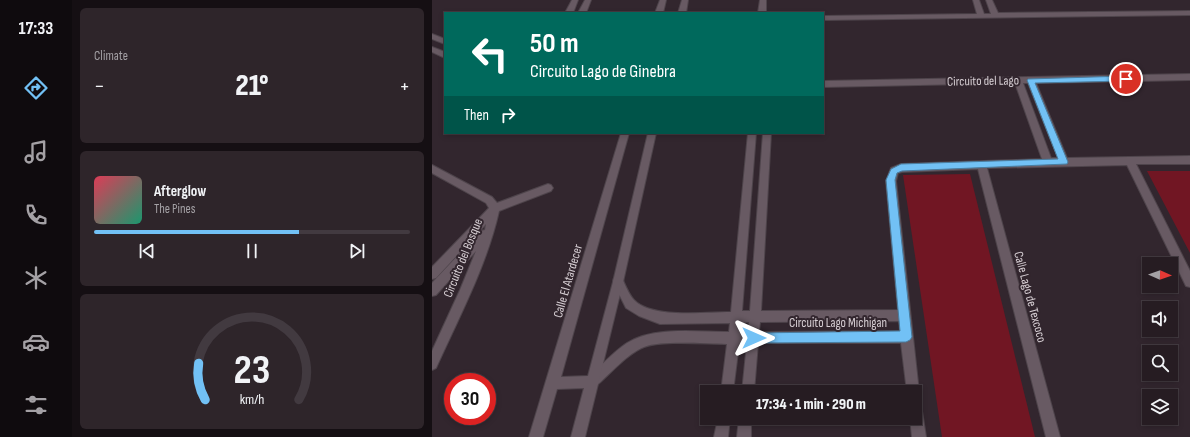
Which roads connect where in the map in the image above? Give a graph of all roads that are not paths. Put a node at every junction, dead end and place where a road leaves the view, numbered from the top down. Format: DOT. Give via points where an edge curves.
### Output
graph roads {
  1 [pos="576,0"];
  2 [pos="588,0"];
  3 [pos="663,0"];
  4 [pos="685,0"];
  5 [pos="764,0"];
  6 [pos="976,0"];
  7 [pos="989,0"];
  8 [pos="570,12"];
  9 [pos="582,12"];
  10 [pos="659,12"];
  11 [pos="682,12"];
  12 [pos="762,12"];
  13 [pos="1190,13"];
  14 [pos="981,15"];
  15 [pos="995,15"];
  16 [pos="824,18"];
  17 [pos="432,36"];
  18 [pos="444,42"];
  19 [pos="432,49"];
  20 [pos="444,55"];
  21 [pos="1190,77"];
  22 [pos="1031,80"];
  23 [pos="1018,81"];
  24 [pos="824,84"];
  25 [pos="625,134"];
  26 [pos="652,134"];
  27 [pos="752,134"];
  28 [pos="767,134"];
  29 [pos="1190,160"];
  30 [pos="1130,161"];
  31 [pos="1048,162"];
  32 [pos="1064,162"];
  33 [pos="981,164"];
  34 [pos="432,169"];
  35 [pos="548,188"];
  36 [pos="495,208"];
  37 [pos="490,229"];
  38 [pos="432,274"];
  39 [pos="618,282"];
  40 [pos="1190,282"];
  41 [pos="432,291"];
  42 [pos="904,315"];
  43 [pos="736,317"];
  44 [pos="755,317"];
  45 [pos="906,337"];
  46 [pos="734,338"];
  47 [pos="754,338"];
  48 [pos="432,364"];
  49 [pos="592,382"];
  50 [pos="553,383"];
  51 [pos="728,385"];
  52 [pos="749,385"];
  53 [pos="912,385"];
  54 [pos="723,425"];
  55 [pos="745,425"];
  56 [pos="918,425"];
  57 [pos="536,437"];
  58 [pos="578,437"];
  59 [pos="721,437"];
  60 [pos="744,437"];
  61 [pos="919,437"];
  62 [pos="1053,437"];
  1 -- 8 [label="street"];
  2 -- 9 [label="street"];
  3 -- 10 [label="street"];
  4 -- 11 [label="street"];
  5 -- 12 [label="street"];
  6 -- 14 [label="street"];
  7 -- 15 [label="street"];
  13 -- 15 [label="street"];
  14 -- 15 [label="street"];
  14 -- 16 [label="street"];
  17 -- 18 [label="street"];
  19 -- 20 [label="street"];
  21 -- 22 [label="street, Circuito del Lago"];
  22 -- 23 [label="street, Circuito del Lago"];
  22 -- 32 [label="street"];
  23 -- 24 [label="street, Circuito del Lago"];
  23 -- 31 [label="street"];
  25 -- 50 [label="street, Calle El Atardecer"];
  26 -- 39 [label="street"];
  27 -- 43 [label="street"];
  28 -- 44 [label="street"];
  29 -- 30 [label="street"];
  30 -- 32 [label="street"];
  30 -- 40 [label="street"];
  31 -- 32 [label="street"];
  31 -- 33 [label="street"];
  33 -- 42 [label="street" via="901,168 894,171 891,180"];
  33 -- 62 [label="street, Calle Lago de Texcoco"];
  34 -- 36 [label="street, Circuito del Bosque" via="489,200"];
  35 -- 36 [label="street"];
  36 -- 37 [label="street, Circuito del Bosque"];
  36 -- 38 [label="street"];
  37 -- 41 [label="street"];
  37 -- 48 [label="street, Circuito del Bosque"];
  39 -- 43 [label="street, Circuito Lago Michigan" via="630,304 660,318"];
  39 -- 49 [label="street"];
  42 -- 44 [label="street, Circuito Lago Michigan"];
  42 -- 45 [label="street"];
  43 -- 44 [label="street, Circuito Lago Michigan"];
  43 -- 46 [label="street"];
  44 -- 47 [label="street"];
  45 -- 47 [label="street, Circuito Lago Michigan"];
  45 -- 53 [label="street"];
  46 -- 47 [label="street, Circuito Lago Michigan"];
  46 -- 49 [label="street, Circuito Lago Michigan" via="663,338 643,341 630,348"];
  46 -- 51 [label="street"];
  47 -- 52 [label="street"];
  49 -- 50 [label="street"];
  49 -- 58 [label="street"];
  50 -- 57 [label="street, Calle El Atardecer"];
  54 -- 59 [label="street"];
  55 -- 60 [label="street"];
  56 -- 61 [label="street"];
}
